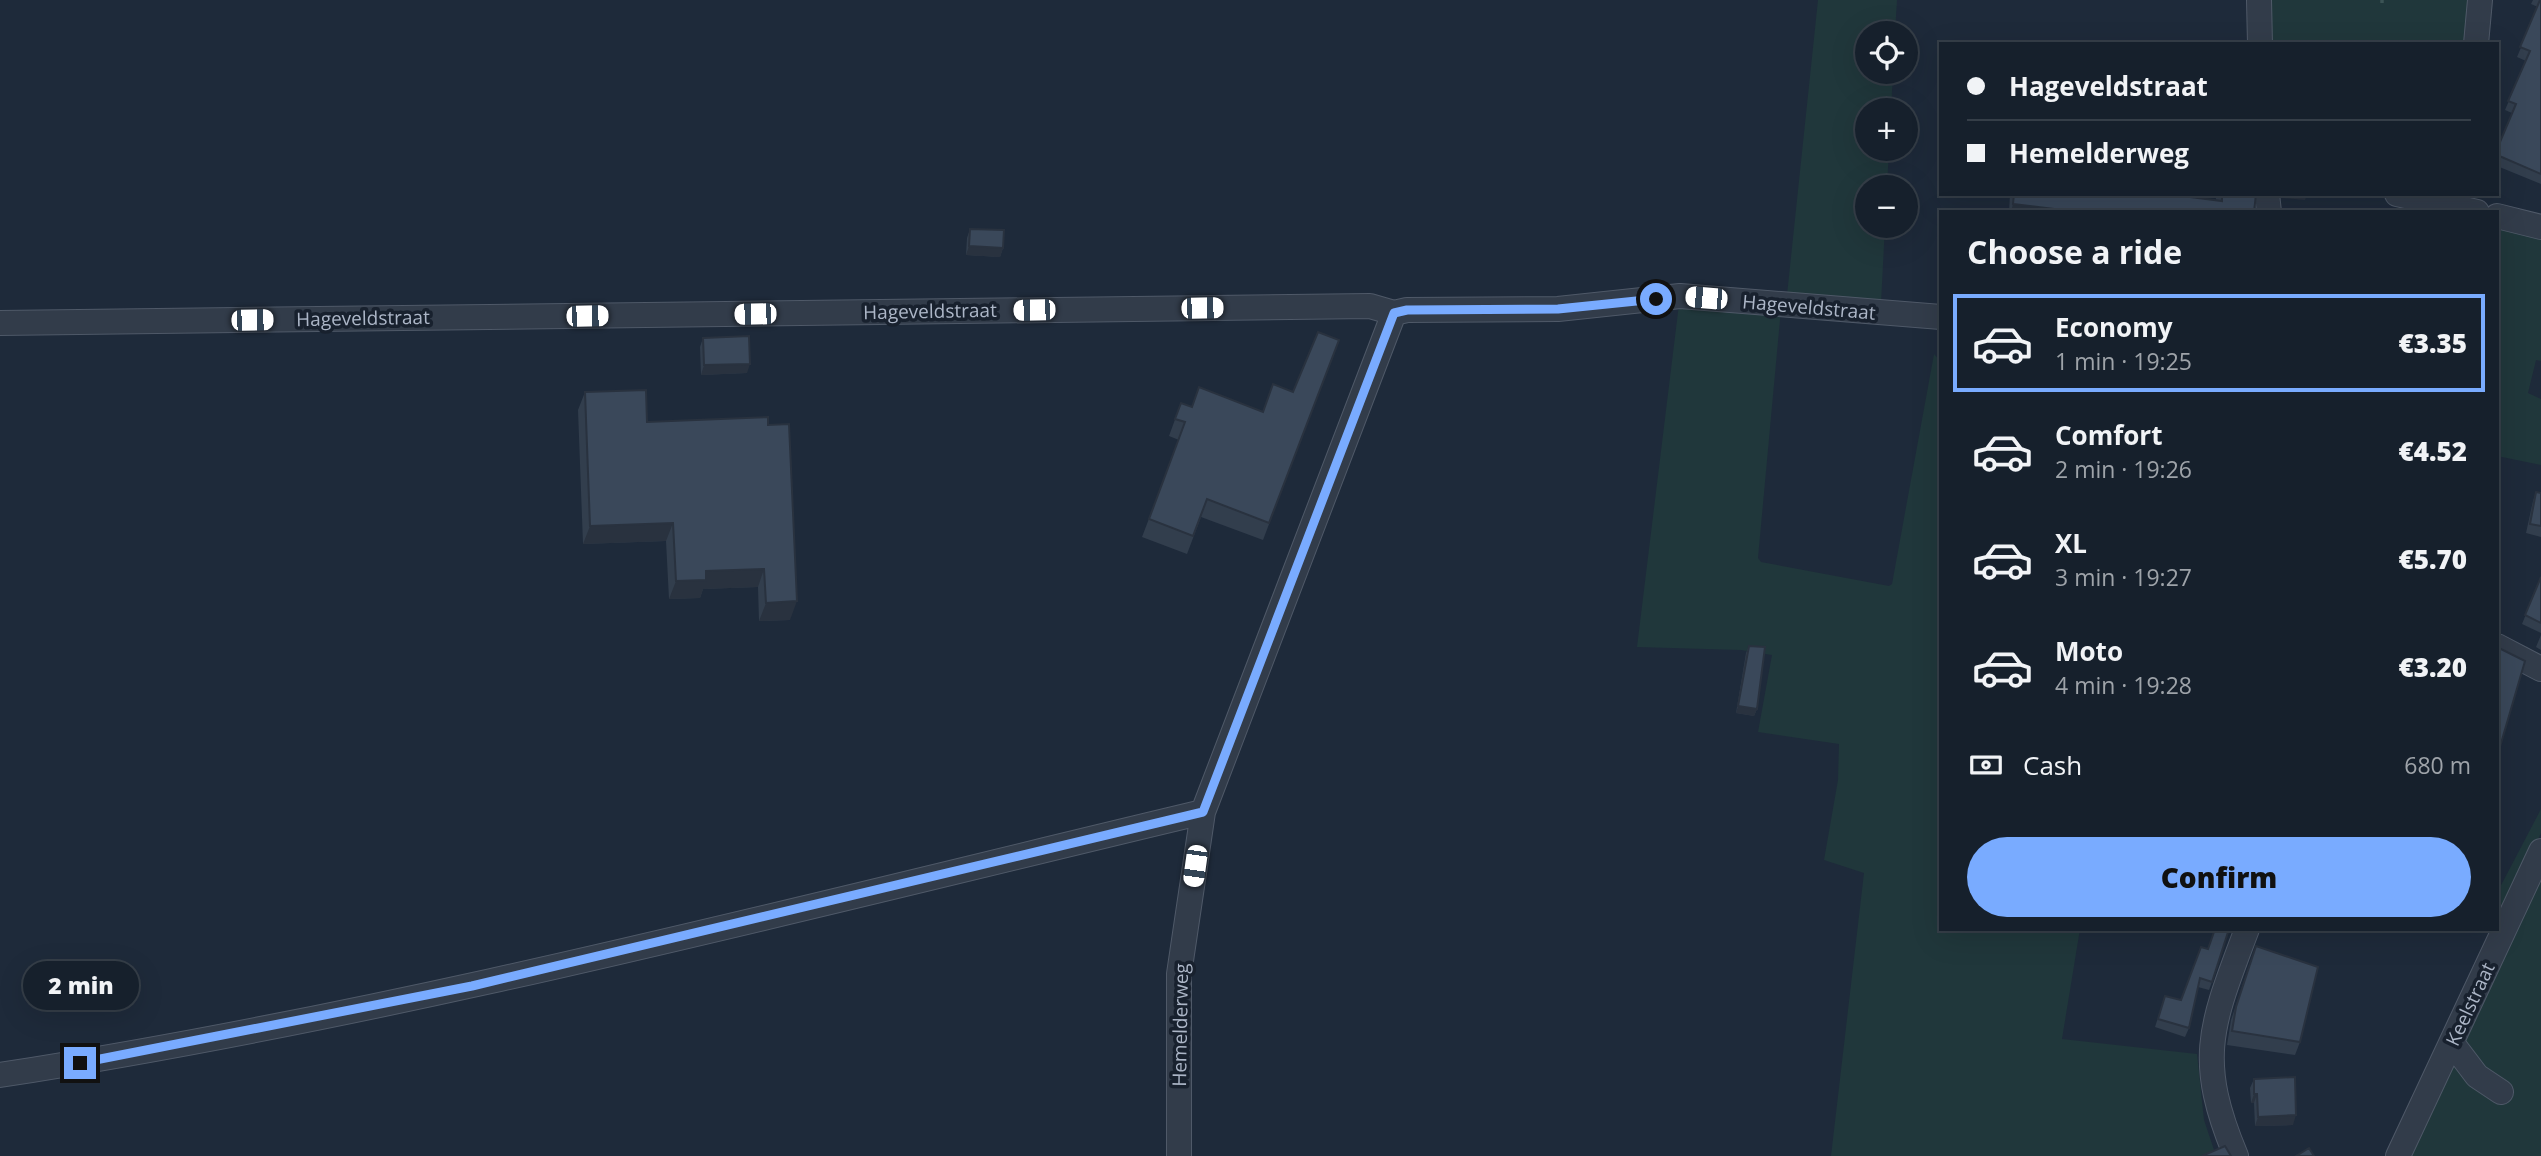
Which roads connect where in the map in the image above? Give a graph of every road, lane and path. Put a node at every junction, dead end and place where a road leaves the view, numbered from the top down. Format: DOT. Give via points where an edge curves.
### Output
graph roads {
  1 [pos="2259,0"];
  2 [pos="2480,0"];
  3 [pos="2260,42"];
  4 [pos="2476,42"];
  5 [pos="2410,196"];
  6 [pos="2467,205"];
  7 [pos="2499,216"];
  8 [pos="2541,227"];
  9 [pos="1394,313"];
  10 [pos="1939,317"];
  11 [pos="0,323"];
  12 [pos="2499,647"];
  13 [pos="2541,669"];
  14 [pos="1203,812"];
  15 [pos="2541,851"];
  16 [pos="2246,931"];
  17 [pos="2452,1043"];
  18 [pos="0,1075"];
  19 [pos="2501,1092"];
  20 [pos="1179,1156"];
  21 [pos="2236,1156"];
  22 [pos="2398,1156"];
  1 -- 3 [label="street"];
  2 -- 4 [label="street"];
  5 -- 6 [label="street"];
  7 -- 8 [label="street"];
  9 -- 10 [label="street, Hageveldstraat" via="1558,309 1680,296"];
  9 -- 11 [label="street, Hageveldstraat" via="1370,306"];
  9 -- 14 [label="street, Hemelderweg"];
  12 -- 13 [label="street"];
  14 -- 18 [label="street" via="472,986 194,1043"];
  14 -- 20 [label="street, Hemelderweg" via="1178,974"];
  15 -- 17 [label="street, Keelstraat"];
  16 -- 21 [label="street" via="2211,1039 2211,1080"];
  17 -- 19 [label="street" via="2477,1076"];
  17 -- 22 [label="street, Keelstraat"];
}
